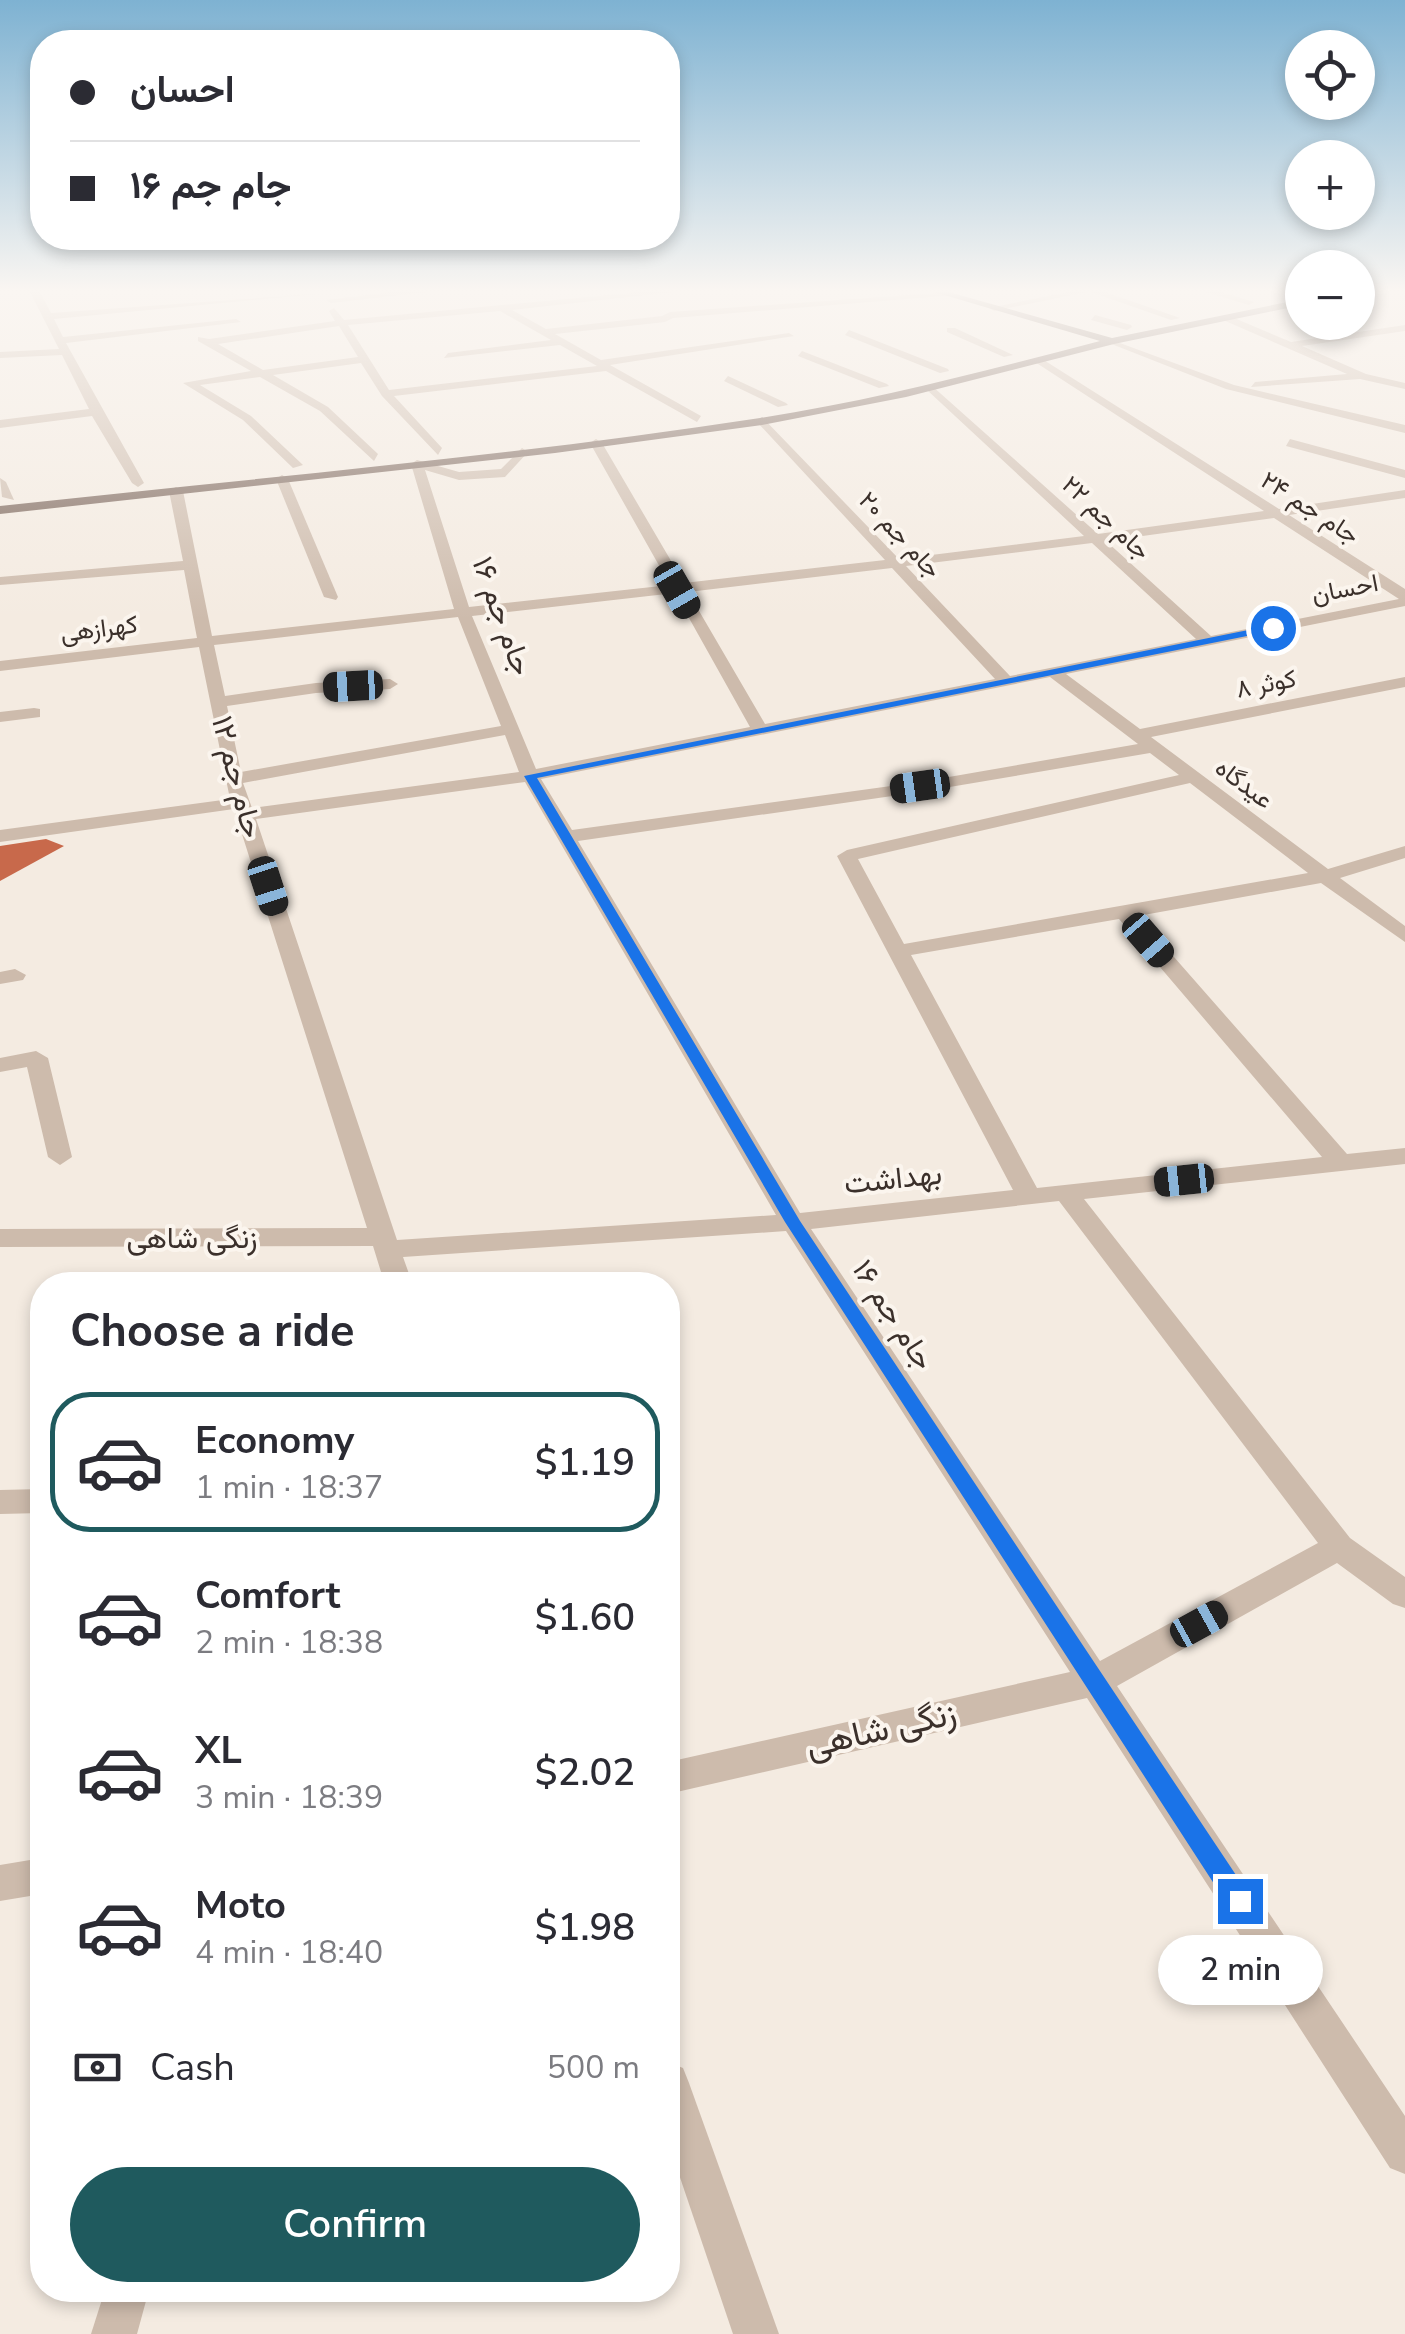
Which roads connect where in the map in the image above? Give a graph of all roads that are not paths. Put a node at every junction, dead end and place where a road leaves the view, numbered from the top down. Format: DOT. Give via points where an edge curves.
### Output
graph roads {
  1 [pos="91,401"];
  2 [pos="219,401"];
  3 [pos="309,401"];
  4 [pos="390,401"];
  5 [pos="666,401"];
  6 [pos="774,401"];
  7 [pos="804,401"];
  8 [pos="865,401"];
  9 [pos="945,401"];
  10 [pos="1103,401"];
  11 [pos="1288,401"];
  12 [pos="782,405"];
  13 [pos="96,412"];
  14 [pos="745,412"];
  15 [pos="697,418"];
  16 [pos="762,421"];
  17 [pos="0,424"];
  18 [pos="1405,429"];
  19 [pos="596,443"];
  20 [pos="1290,443"];
  21 [pos="522,452"];
  22 [pos="374,457"];
  23 [pos="427,458"];
  24 [pos="298,465"];
  25 [pos="1405,474"];
  26 [pos="282,480"];
  27 [pos="0,482"];
  28 [pos="138,483"];
  29 [pos="176,491"];
  30 [pos="1405,494"];
  31 [pos="4,497"];
  32 [pos="0,510"];
  33 [pos="1278,514"];
  34 [pos="1094,538"];
  35 [pos="895,562"];
  36 [pos="190,565"];
  37 [pos="0,581"];
  38 [pos="677,590"];
  39 [pos="330,597"];
  40 [pos="1405,599"];
  41 [pos="463,612"];
  42 [pos="204,640"];
  43 [pos="1207,642"];
  44 [pos="0,666"];
  45 [pos="1053,672"];
  46 [pos="1005,680"];
  47 [pos="1405,682"];
  48 [pos="390,684"];
  49 [pos="217,702"];
  50 [pos="34,713"];
  51 [pos="0,717"];
  52 [pos="759,728"];
  53 [pos="511,730"];
  54 [pos="1137,735"];
  55 [pos="1154,748"];
  56 [pos="530,776"];
  57 [pos="1193,777"];
  58 [pos="233,779"];
  59 [pos="243,809"];
  60 [pos="0,836"];
  61 [pos="566,837"];
  62 [pos="1405,852"];
  63 [pos="1324,876"];
  64 [pos="1124,912"];
  65 [pos="1405,936"];
  66 [pos="898,950"];
  67 [pos="0,1065"];
  68 [pos="1405,1156"];
  69 [pos="60,1158"];
  70 [pos="1340,1163"];
  71 [pos="1066,1193"];
  72 [pos="1029,1197"];
  73 [pos="793,1222"];
  74 [pos="0,1238"];
  75 [pos="385,1243"];
  76 [pos="395,1272"];
  77 [pos="30,1501"];
  78 [pos="0,1502"];
  79 [pos="1339,1547"];
  80 [pos="1405,1595"];
  81 [pos="1094,1681"];
  82 [pos="680,1775"];
  83 [pos="30,1878"];
  84 [pos="0,1882"];
  85 [pos="680,2118"];
  86 [pos="1405,2153"];
  87 [pos="123,2302"];
  88 [pos="114,2334"];
  89 [pos="756,2334"];
  1 -- 13 [label="street"];
  2 -- 24 [label="street"];
  3 -- 22 [label="street"];
  4 -- 23 [label="street"];
  5 -- 15 [label="street"];
  6 -- 12 [label="street"];
  7 -- 12 [label="main road"];
  8 -- 16 [label="main road"];
  9 -- 34 [label="street, جام جم ۲۲"];
  10 -- 33 [label="street, جام جم ۲۴"];
  11 -- 18 [label="street"];
  12 -- 14 [label="main road"];
  13 -- 17 [label="street"];
  13 -- 28 [label="street"];
  14 -- 15 [label="main road"];
  14 -- 16 [label="main road"];
  15 -- 23 [label="main road"];
  16 -- 19 [label="main road"];
  16 -- 35 [label="street, جام جم ۲۰"];
  19 -- 21 [label="main road"];
  19 -- 38 [label="street"];
  20 -- 25 [label="street"];
  21 -- 23 [label="street" via="505,473 494,474 460,476"];
  22 -- 23 [label="main road"];
  22 -- 24 [label="main road"];
  23 -- 26 [label="main road"];
  23 -- 41 [label="street, جام جم ۱۶"];
  24 -- 28 [label="main road"];
  26 -- 29 [label="main road"];
  26 -- 39 [label="street"];
  27 -- 31 [label="street"];
  28 -- 31 [label="main road"];
  29 -- 32 [label="main road"];
  29 -- 36 [label="street, جام جم ۱۲"];
  30 -- 33 [label="street, کهرازهی"];
  33 -- 34 [label="street, کهرازهی"];
  33 -- 40 [label="street, جام جم ۲۴"];
  34 -- 35 [label="street, کهرازهی"];
  34 -- 43 [label="street, جام جم ۲۲"];
  35 -- 38 [label="street, کهرازهی"];
  35 -- 46 [label="street, جام جم ۲۰"];
  36 -- 37 [label="street"];
  36 -- 42 [label="street, جام جم ۱۲"];
  38 -- 41 [label="street, کهرازهی"];
  38 -- 52 [label="street"];
  40 -- 43 [label="street, احسان"];
  41 -- 42 [label="street, کهرازهی"];
  41 -- 53 [label="street, جام جم ۱۶"];
  42 -- 44 [label="street, کهرازهی"];
  42 -- 49 [label="street, جام جم ۱۲"];
  43 -- 45 [label="street, احسان"];
  45 -- 46 [label="street, احسان"];
  45 -- 54 [label="street, عیدگاه"];
  46 -- 52 [label="street, احسان"];
  47 -- 54 [label="street, کوثر ۸"];
  48 -- 49 [label="street"];
  49 -- 58 [label="street, جام جم ۱۲"];
  50 -- 51 [label="street"];
  52 -- 56 [label="street, احسان"];
  53 -- 56 [label="street, جام جم ۱۶"];
  53 -- 58 [label="street"];
  54 -- 55 [label="street, عیدگاه"];
  55 -- 57 [label="street, عیدگاه"];
  55 -- 61 [label="street"];
  56 -- 59 [label="street, احسان"];
  56 -- 61 [label="street, جام جم ۱۶"];
  57 -- 63 [label="street, عیدگاه"];
  57 -- 66 [label="street" via="847,856"];
  58 -- 59 [label="street, جام جم ۱۲"];
  59 -- 60 [label="street, احسان"];
  59 -- 75 [label="street, جام جم ۱۲"];
  61 -- 73 [label="street, جام جم ۱۶"];
  62 -- 63 [label="street"];
  63 -- 64 [label="street"];
  63 -- 65 [label="street, عیدگاه"];
  64 -- 66 [label="street"];
  64 -- 70 [label="street"];
  66 -- 72 [label="street"];
  67 -- 69 [label="street" via="36,1058"];
  68 -- 70 [label="street, بهداشت"];
  70 -- 71 [label="street, بهداشت"];
  71 -- 72 [label="street, بهداشت"];
  71 -- 79 [label="street"];
  72 -- 73 [label="street, بهداشت"];
  73 -- 75 [label="street, بهداشت"];
  73 -- 81 [label="street, جام جم ۱۶"];
  74 -- 75 [label="street, زنگی شاهی"];
  75 -- 76 [label="street, جام جم ۱۲"];
  77 -- 78 [label="street"];
  79 -- 80 [label="street"];
  79 -- 81 [label="street, زنگی شاهی"];
  81 -- 82 [label="street, زنگی شاهی"];
  81 -- 86 [label="street, جام جم ۱۶"];
  83 -- 84 [label="street"];
  85 -- 89 [label="street"];
  87 -- 88 [label="street"];
}
